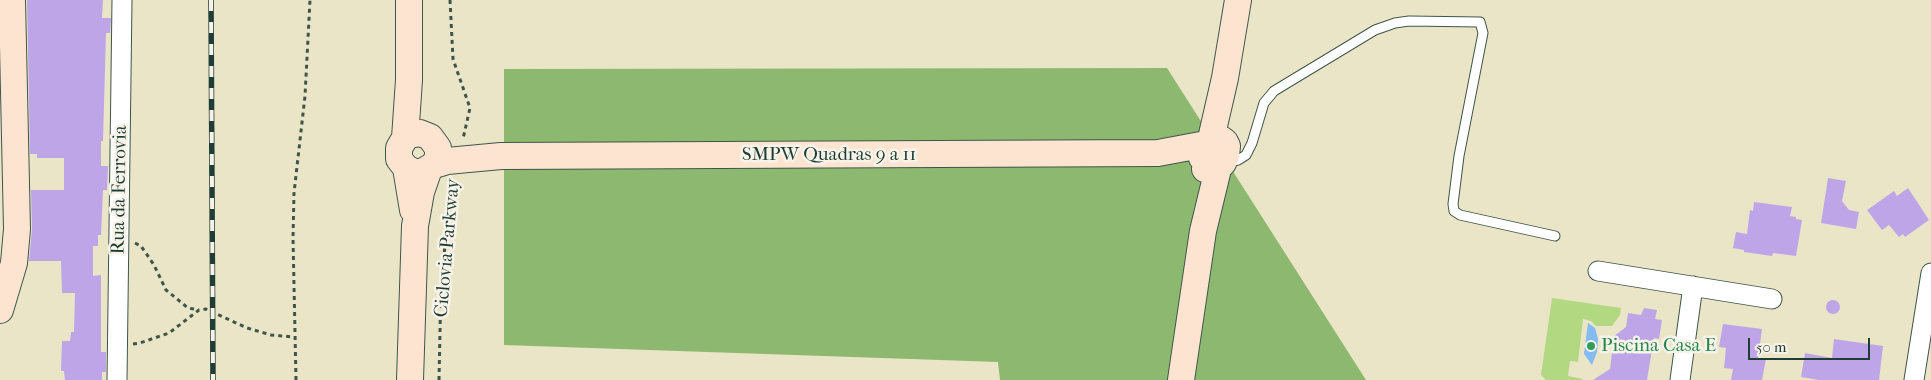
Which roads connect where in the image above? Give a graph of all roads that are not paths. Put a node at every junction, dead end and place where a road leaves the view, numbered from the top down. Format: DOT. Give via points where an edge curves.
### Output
graph roads {
  1 [pos="12,0"];
  2 [pos="122,0"];
  3 [pos="409,0"];
  4 [pos="1238,0"];
  5 [pos="432,153"];
  6 [pos="1213,156"];
  7 [pos="1555,236"];
  8 [pos="1598,271"];
  9 [pos="1931,273"];
  10 [pos="1693,286"];
  11 [pos="1772,299"];
  12 [pos="0,310"];
  13 [pos="117,380"];
  14 [pos="410,380"];
  15 [pos="1181,380"];
  16 [pos="1680,380"];
  17 [pos="1914,380"];
  1 -- 12 [label="street" via="17,229 14,262"];
  2 -- 13 [label="street, Rua da Ferrovia"];
  3 -- 5 [label="street" via="409,80"];
  4 -- 6 [label="street"];
  5 -- 6 [label="street, SMPW Quadras 9 a 11" via="501,156 1158,153"];
  5 -- 14 [label="street" via="415,226"];
  6 -- 7 [label="lane" via="1238,160 1246,155 1264,104 1274,91 1375,30 1409,21 1480,22 1483,33 1459,156 1454,211"];
  6 -- 15 [label="street"];
  8 -- 10 [label="street"];
  9 -- 17 [label="street"];
  10 -- 11 [label="street"];
  10 -- 16 [label="street"];
}
